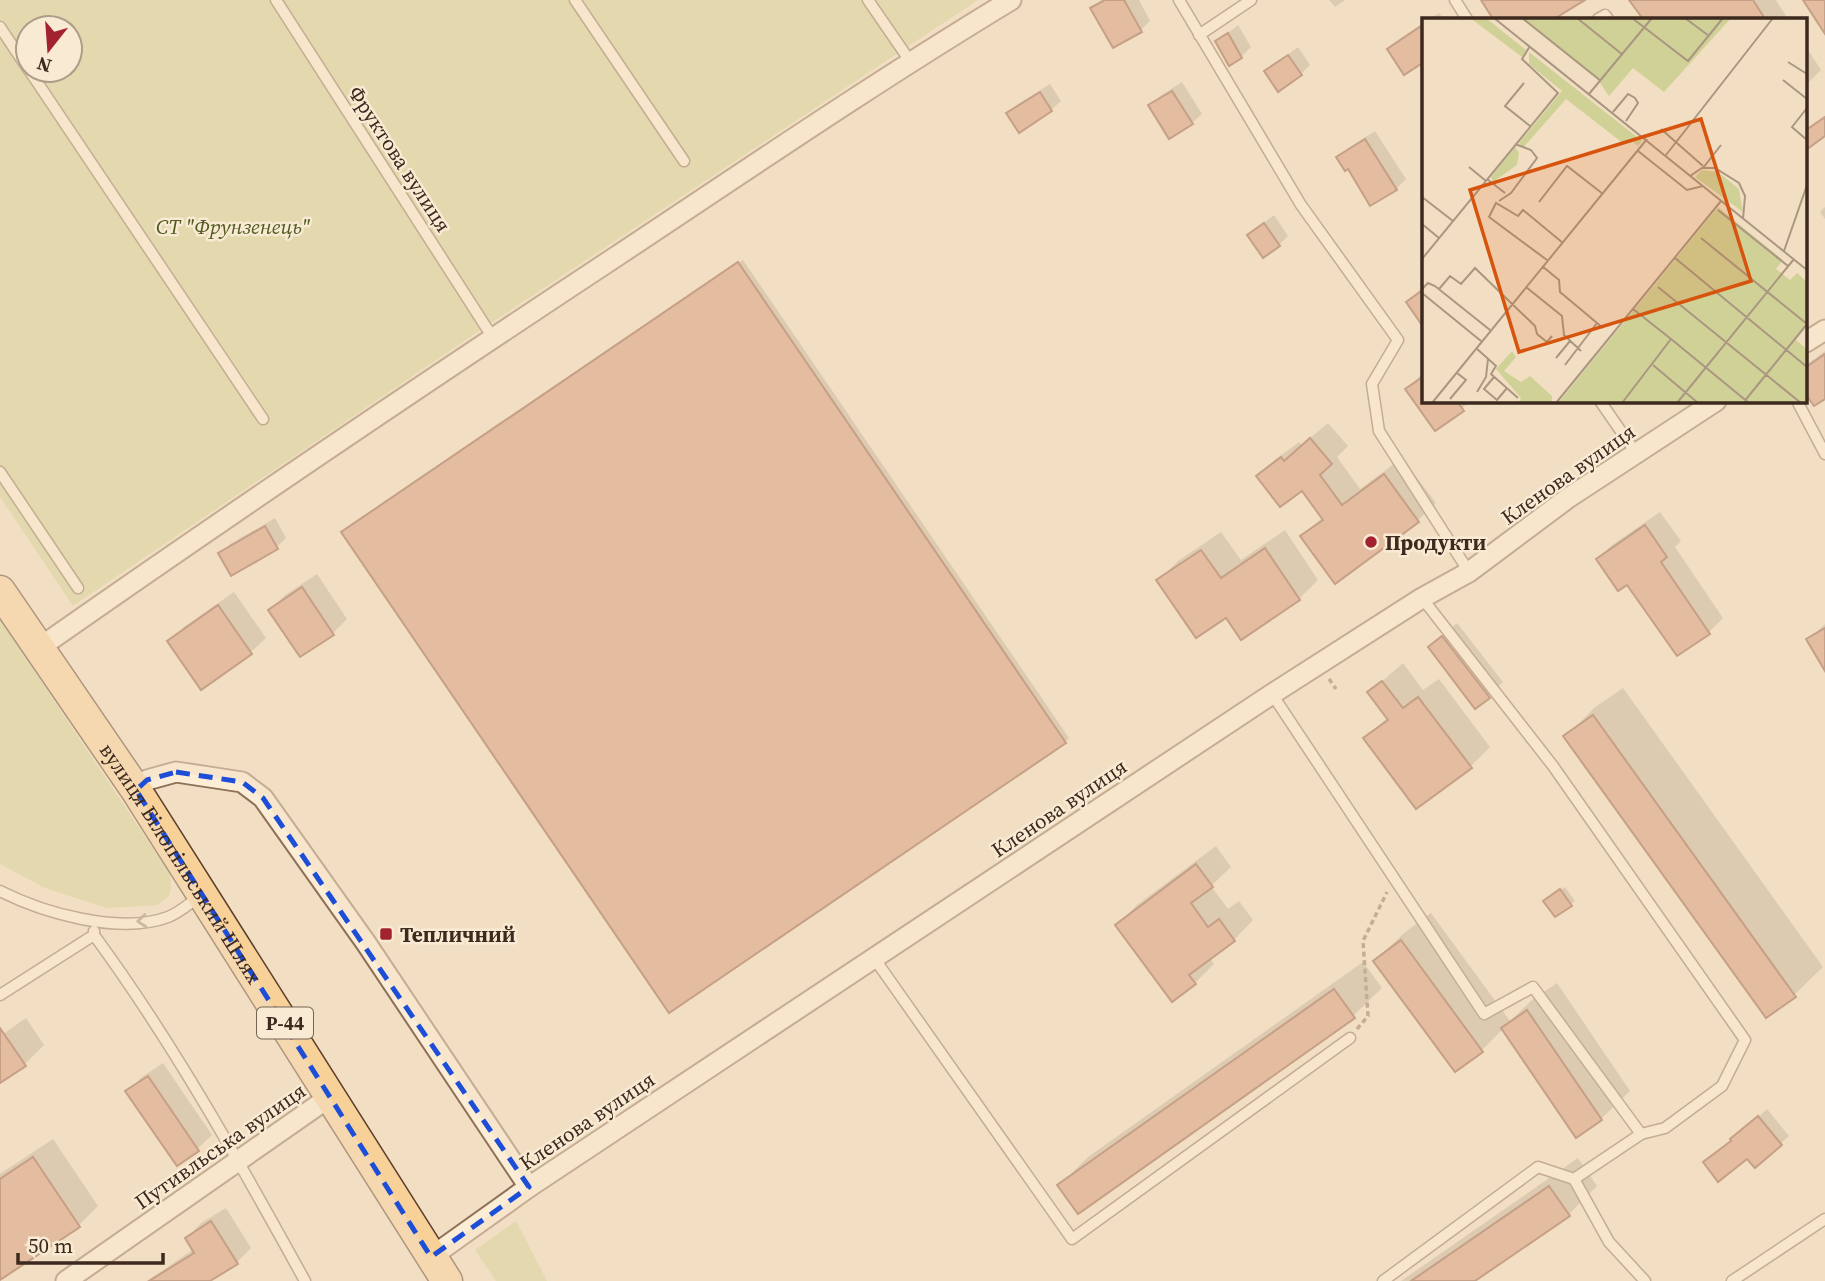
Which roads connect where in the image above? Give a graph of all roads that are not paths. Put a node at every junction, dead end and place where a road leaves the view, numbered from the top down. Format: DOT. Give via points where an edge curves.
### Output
graph roads {
  1 [pos="276,0"];
  2 [pos="575,0"];
  3 [pos="868,0"];
  4 [pos="1011,0"];
  5 [pos="1179,0"];
  6 [pos="1251,0"];
  7 [pos="1455,0"];
  8 [pos="1466,18"];
  9 [pos="0,27"];
  10 [pos="1199,35"];
  11 [pos="14,48"];
  12 [pos="910,61"];
  13 [pos="38,84"];
  14 [pos="684,161"];
  15 [pos="1825,330"];
  16 [pos="493,338"];
  17 [pos="1808,341"];
  18 [pos="1601,402"];
  19 [pos="1714,402"];
  20 [pos="1798,402"];
  21 [pos="263,419"];
  22 [pos="1636,453"];
  23 [pos="1825,454"];
  24 [pos="0,472"];
  25 [pos="1469,572"];
  26 [pos="78,588"];
  27 [pos="0,591"];
  28 [pos="1422,598"];
  29 [pos="39,648"];
  30 [pos="1272,694"];
  31 [pos="136,790"];
  32 [pos="0,891"];
  33 [pos="203,895"];
  34 [pos="95,921"];
  35 [pos="94,935"];
  36 [pos="874,958"];
  37 [pos="0,995"];
  38 [pos="1350,1038"];
  39 [pos="331,1096"];
  40 [pos="1641,1134"];
  41 [pos="238,1160"];
  42 [pos="1574,1179"];
  43 [pos="529,1187"];
  44 [pos="1825,1219"];
  45 [pos="439,1269"];
  46 [pos="66,1281"];
  47 [pos="305,1281"];
  48 [pos="1383,1281"];
  49 [pos="1645,1281"];
  50 [pos="1732,1281"];
  1 -- 16 [label="lane, Фруктова вулиця"];
  2 -- 14 [label="lane"];
  3 -- 12 [label="lane"];
  4 -- 12 [label="street"];
  5 -- 10 [label="lane"];
  6 -- 10 [label="lane"];
  7 -- 8 [label="lane"];
  9 -- 11 [label="lane"];
  10 -- 25 [label="lane" via="1301,205 1398,340 1372,384 1379,431"];
  12 -- 16 [label="street"];
  13 -- 21 [label="lane"];
  15 -- 17 [label="street"];
  16 -- 29 [label="street" via="242,505"];
  18 -- 22 [label="lane"];
  19 -- 22 [label="street, Кленова вулиця"];
  20 -- 23 [label="lane"];
  22 -- 25 [label="street, Кленова вулиця"];
  24 -- 26 [label="lane"];
  25 -- 28 [label="street, Кленова вулиця"];
  27 -- 29 [label="main road, вулиця Білопільський Шлях / Р-44"];
  28 -- 30 [label="street, Кленова вулиця"];
  28 -- 40 [label="lane" via="1553,766 1745,1040 1722,1086 1665,1128"];
  29 -- 31 [label="main road, вулиця Білопільський Шлях / Р-44"];
  30 -- 36 [label="street, Кленова вулиця"];
  30 -- 40 [label="lane" via="1484,1014 1533,987"];
  31 -- 33 [label="main road, вулиця Білопільський Шлях / Р-44"];
  31 -- 43 [label="street" via="147,780 176,772 242,782 263,798"];
  32 -- 34 [label="lane" via="54,913"];
  33 -- 34 [label="lane, one-way" via="169,917 143,922"];
  33 -- 39 [label="main road, вулиця Білопільський Шлях / Р-44"];
  34 -- 35 [label="lane"];
  35 -- 37 [label="lane"];
  35 -- 41 [label="lane"];
  36 -- 38 [label="lane" via="1072,1239"];
  36 -- 43 [label="street, Кленова вулиця"];
  39 -- 41 [label="street, Путивльська вулиця"];
  39 -- 45 [label="main road, вулиця Білопільський Шлях / Р-44"];
  40 -- 42 [label="lane"];
  41 -- 46 [label="street, Путивльська вулиця"];
  41 -- 47 [label="lane"];
  42 -- 48 [label="lane" via="1538,1167"];
  42 -- 49 [label="lane" via="1609,1242"];
  43 -- 45 [label="street, Кленова вулиця"];
  44 -- 50 [label="lane"];
}
